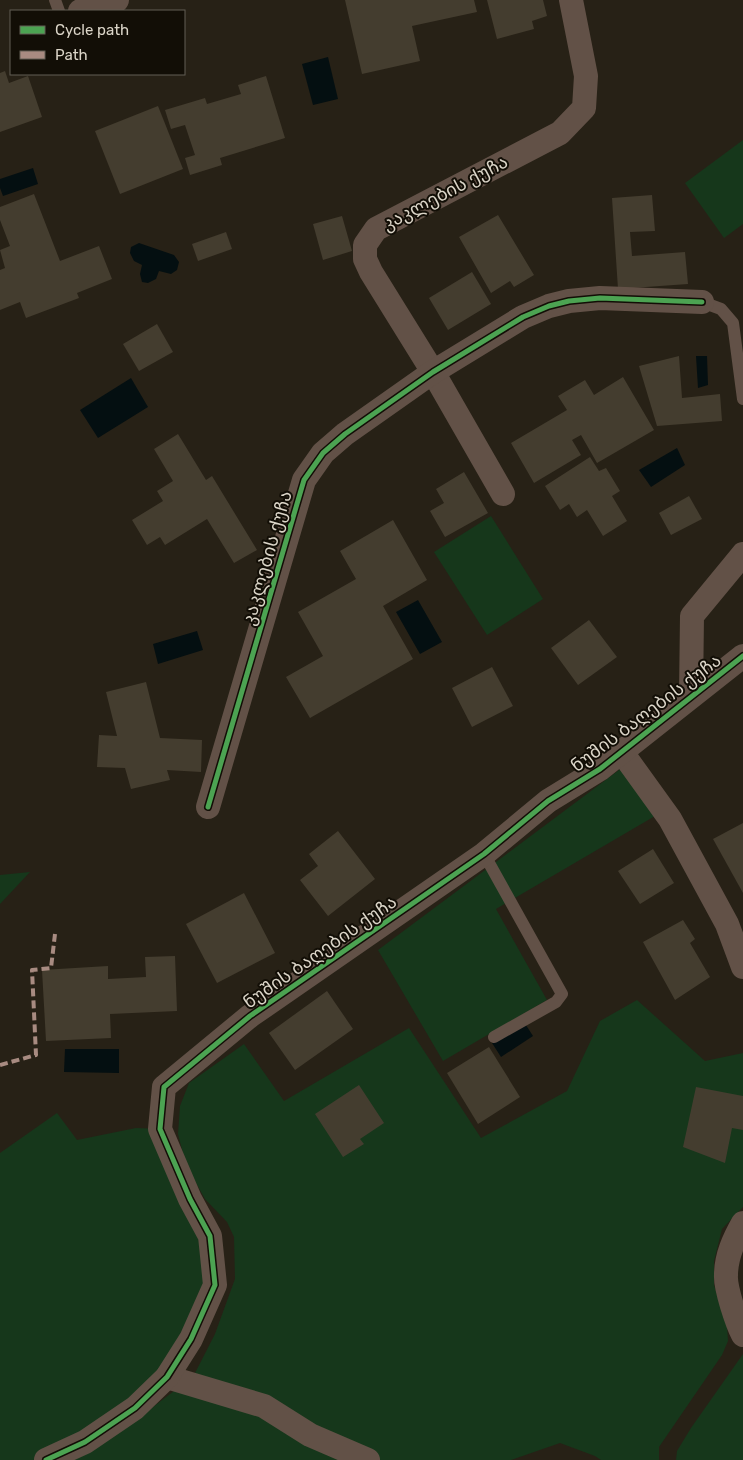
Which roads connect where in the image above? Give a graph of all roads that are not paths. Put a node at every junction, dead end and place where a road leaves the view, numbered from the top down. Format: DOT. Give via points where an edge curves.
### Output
graph roads {
  1 [pos="117,0"];
  2 [pos="571,0"];
  3 [pos="83,10"];
  4 [pos="702,302"];
  5 [pos="433,372"];
  6 [pos="743,400"];
  7 [pos="503,494"];
  8 [pos="743,554"];
  9 [pos="743,656"];
  10 [pos="691,695"];
  11 [pos="621,751"];
  12 [pos="208,807"];
  13 [pos="484,854"];
  14 [pos="735,922"];
  15 [pos="743,967"];
  16 [pos="494,1037"];
  17 [pos="743,1224"];
  18 [pos="743,1335"];
  19 [pos="167,1377"];
  20 [pos="46,1460"];
  21 [pos="368,1460"];
  1 -- 3 [label="street"];
  2 -- 5 [label="street, კაკლების ქუჩა" via="586,76 584,108 560,133 376,229 365,246 365,258 378,286"];
  4 -- 5 [label="street" via="600,298 563,302 523,317"];
  4 -- 6 [label="lane" via="721,309 733,323"];
  5 -- 7 [label="street"];
  5 -- 12 [label="street, კაკლების ქუჩა" via="345,434 323,453 304,480"];
  8 -- 10 [label="street" via="692,616"];
  9 -- 10 [label="street, ნუშის ბაღების ქუჩა"];
  10 -- 11 [label="street, ნუშის ბაღების ქუჩა"];
  11 -- 13 [label="street, ნუშის ბაღების ქუჩა" via="548,801"];
  11 -- 14 [label="street" via="670,819"];
  13 -- 16 [label="lane" via="562,994 556,1002"];
  13 -- 19 [label="street, ნუშის ბაღების ქუჩა" via="250,1016 164,1087 160,1129 210,1236 215,1285 191,1339"];
  14 -- 15 [label="street"];
  17 -- 18 [label="street" via="732,1242 725,1276"];
  19 -- 20 [label="street, ნუშის ბაღების ქუჩა" via="135,1408 85,1442"];
  19 -- 21 [label="street" via="264,1406 310,1435"];
}
